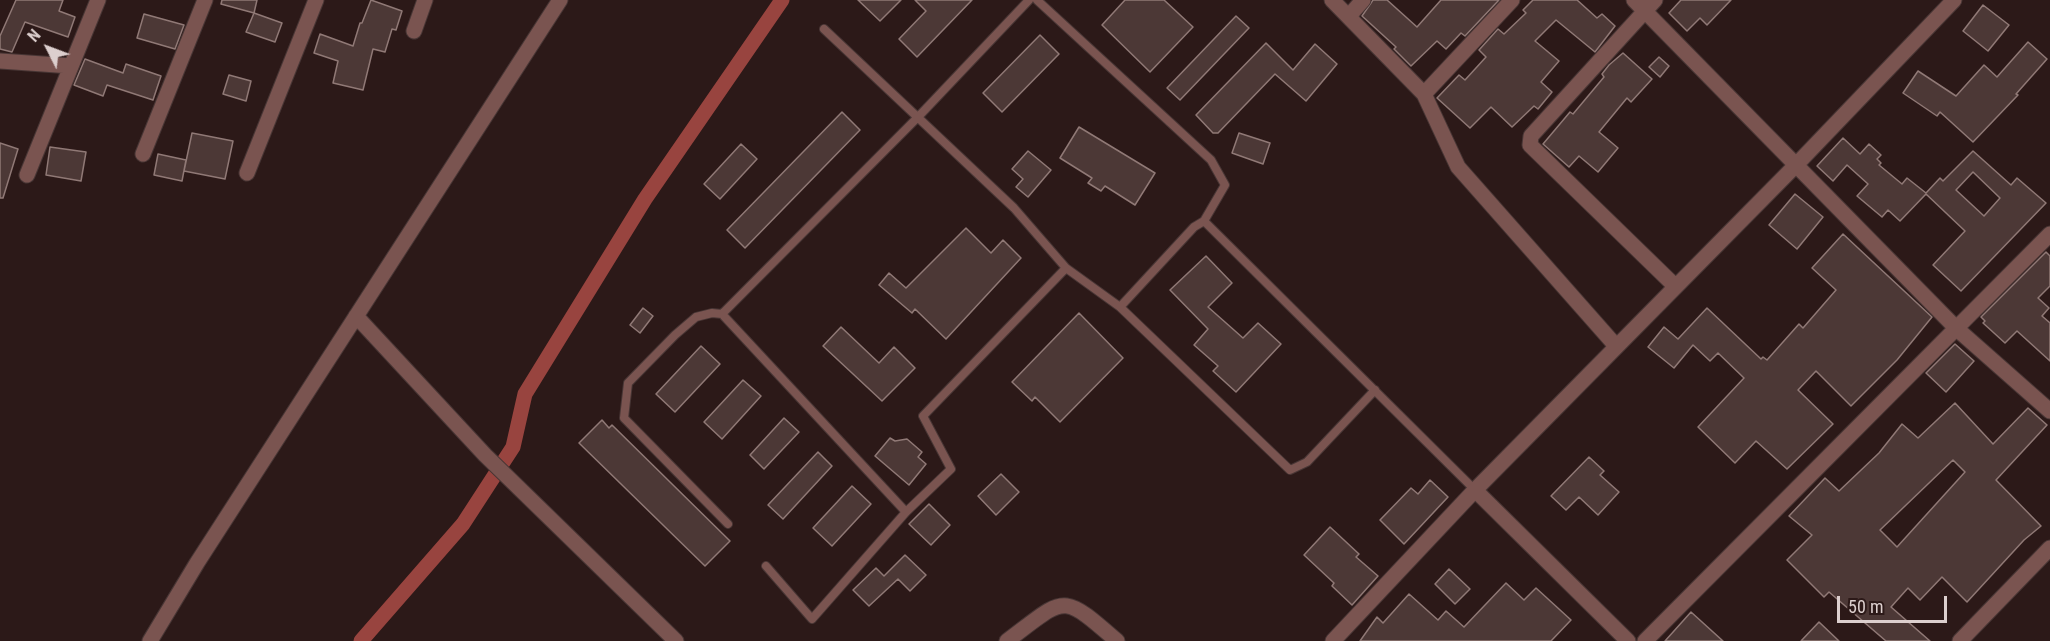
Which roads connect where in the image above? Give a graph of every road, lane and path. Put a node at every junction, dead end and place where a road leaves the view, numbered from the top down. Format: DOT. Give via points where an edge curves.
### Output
graph roads {
  1 [pos="98,0"];
  2 [pos="205,0"];
  3 [pos="316,0"];
  4 [pos="425,0"];
  5 [pos="560,0"];
  6 [pos="1029,0"];
  7 [pos="1037,0"];
  8 [pos="1332,0"];
  9 [pos="1363,0"];
  10 [pos="1512,0"];
  11 [pos="1634,0"];
  12 [pos="1954,0"];
  13 [pos="1650,5"];
  14 [pos="1349,16"];
  15 [pos="824,29"];
  16 [pos="414,31"];
  17 [pos="0,61"];
  18 [pos="71,66"];
  19 [pos="1424,94"];
  20 [pos="919,116"];
  21 [pos="143,154"];
  22 [pos="1796,165"];
  23 [pos="247,173"];
  24 [pos="27,175"];
  25 [pos="1204,221"];
  26 [pos="2050,234"];
  27 [pos="1066,268"];
  28 [pos="1675,286"];
  29 [pos="1120,307"];
  30 [pos="722,314"];
  31 [pos="356,316"];
  32 [pos="1957,329"];
  33 [pos="1616,346"];
  34 [pos="1375,390"];
  35 [pos="2050,411"];
  36 [pos="1475,490"];
  37 [pos="906,512"];
  38 [pos="728,524"];
  39 [pos="2050,548"];
  40 [pos="766,566"];
  41 [pos="150,641"];
  42 [pos="675,641"];
  43 [pos="1007,641"];
  44 [pos="1118,641"];
  45 [pos="1333,641"];
  46 [pos="1628,641"];
  47 [pos="1645,641"];
  48 [pos="1960,641"];
  1 -- 18 [label="street"];
  2 -- 21 [label="street"];
  3 -- 23 [label="street"];
  4 -- 16 [label="street"];
  5 -- 31 [label="street"];
  6 -- 20 [label="lane"];
  7 -- 25 [label="lane" via="1211,160 1225,185"];
  8 -- 14 [label="street"];
  9 -- 14 [label="street"];
  10 -- 19 [label="street"];
  11 -- 13 [label="street"];
  12 -- 22 [label="street"];
  13 -- 22 [label="street"];
  13 -- 28 [label="street" via="1531,136 1530,145"];
  14 -- 19 [label="street"];
  15 -- 20 [label="lane"];
  17 -- 18 [label="street"];
  18 -- 24 [label="street"];
  19 -- 33 [label="street" via="1458,167"];
  20 -- 27 [label="lane" via="1014,208"];
  20 -- 30 [label="lane"];
  22 -- 28 [label="street"];
  22 -- 32 [label="street"];
  25 -- 29 [label="lane" via="1194,226"];
  25 -- 34 [label="lane"];
  26 -- 32 [label="street"];
  27 -- 29 [label="lane"];
  27 -- 37 [label="lane" via="923,416 951,469"];
  28 -- 33 [label="street"];
  29 -- 34 [label="lane" via="1290,470 1306,462"];
  30 -- 37 [label="lane"];
  30 -- 38 [label="lane" via="696,317 628,383 624,418"];
  31 -- 41 [label="street"];
  31 -- 42 [label="street" via="485,455"];
  32 -- 35 [label="street"];
  32 -- 47 [label="street"];
  33 -- 36 [label="street"];
  34 -- 36 [label="lane"];
  36 -- 45 [label="street"];
  36 -- 46 [label="street"];
  37 -- 40 [label="lane" via="812,619"];
  39 -- 48 [label="street"];
  43 -- 44 [label="street" via="1048,610 1064,604 1080,609"];
}
